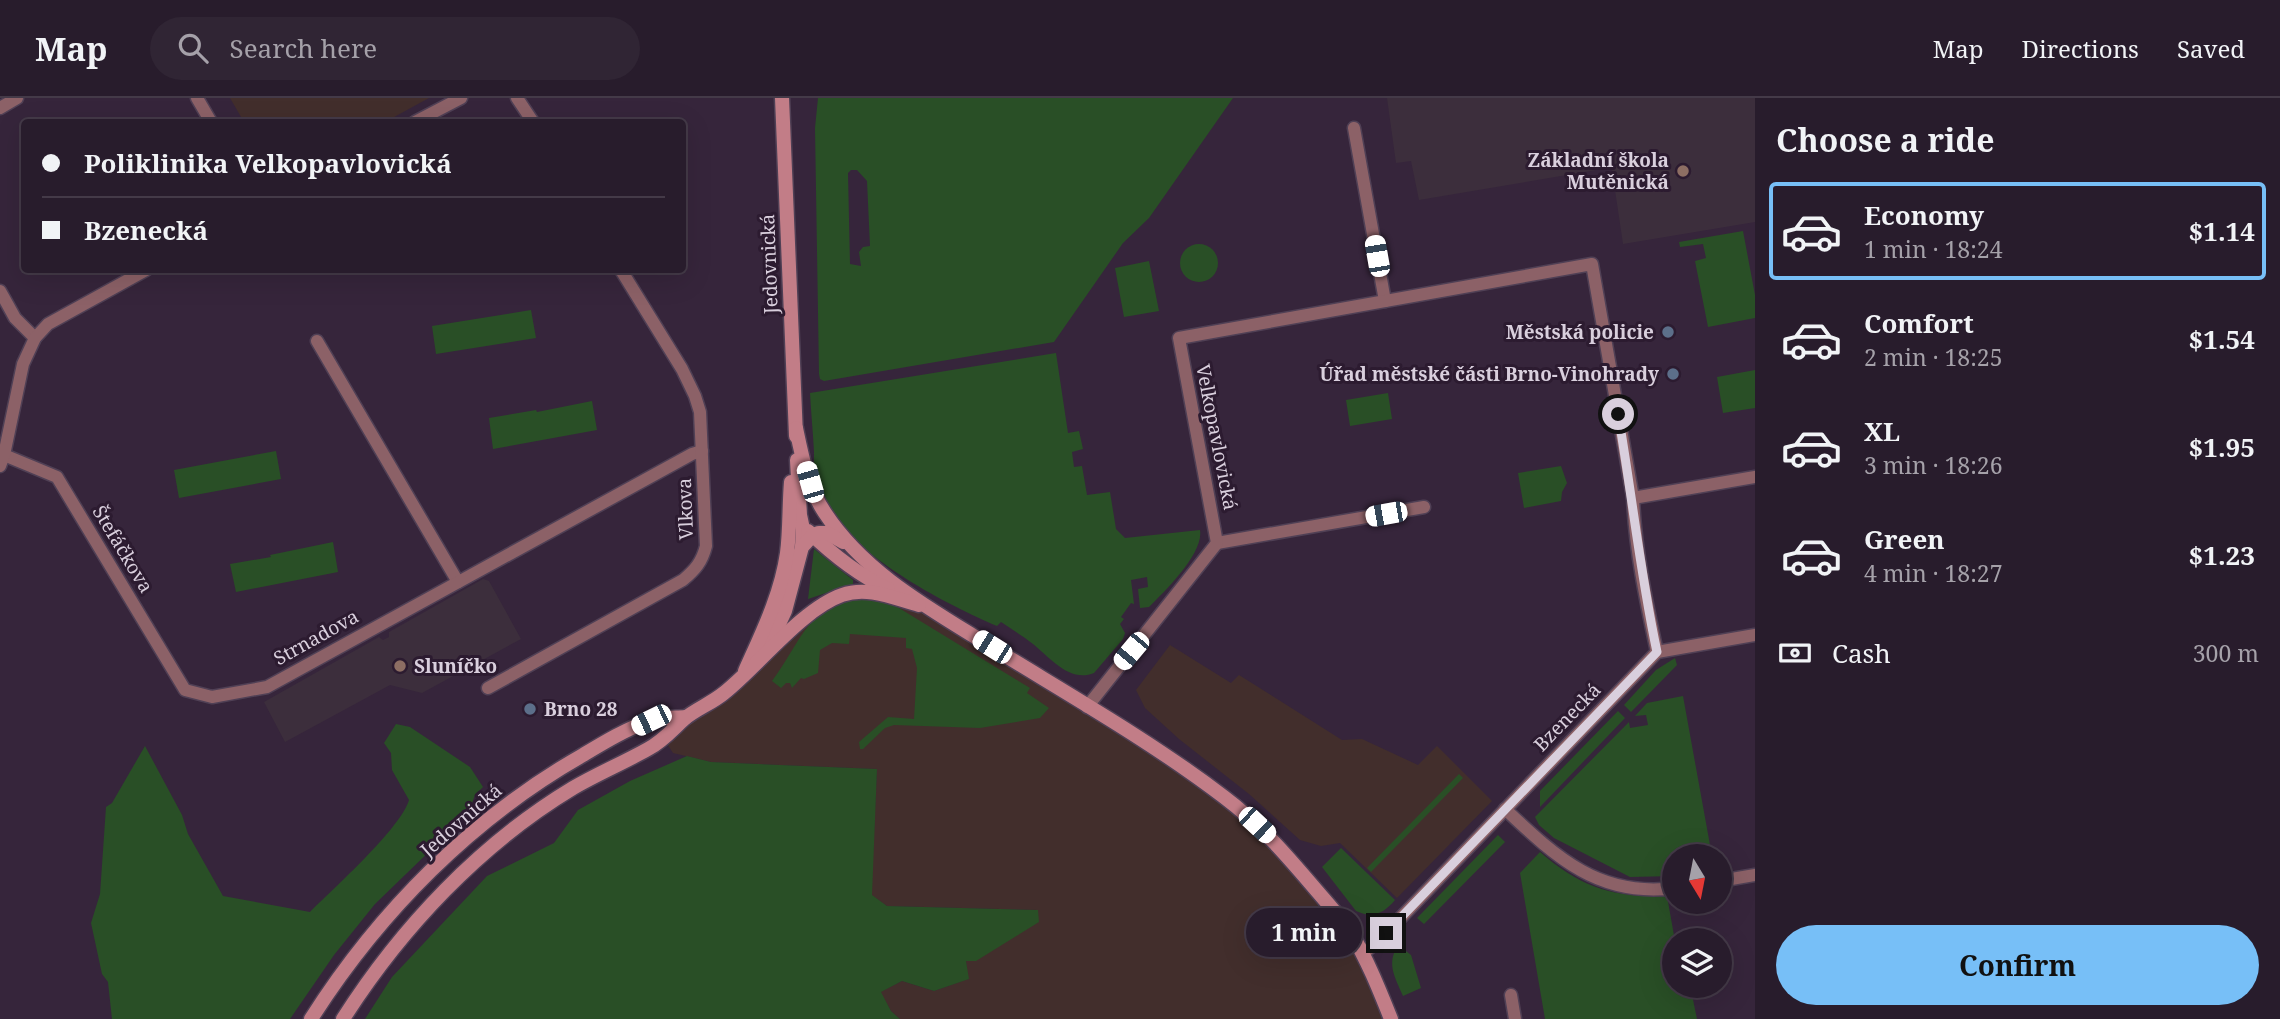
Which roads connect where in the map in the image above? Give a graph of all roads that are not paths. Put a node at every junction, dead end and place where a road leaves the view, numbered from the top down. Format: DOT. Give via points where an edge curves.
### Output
graph roads {
  1 [pos="17,98"];
  2 [pos="197,98"];
  3 [pos="461,98"];
  4 [pos="517,98"];
  5 [pos="782,98"];
  6 [pos="0,108"];
  7 [pos="209,119"];
  8 [pos="421,119"];
  9 [pos="531,119"];
  10 [pos="1354,128"];
  11 [pos="141,273"];
  12 [pos="623,273"];
  13 [pos="0,291"];
  14 [pos="1385,301"];
  15 [pos="35,338"];
  16 [pos="317,341"];
  17 [pos="796,428"];
  18 [pos="702,451"];
  19 [pos="2,461"];
  20 [pos="1755,477"];
  21 [pos="1633,498"];
  22 [pos="1424,507"];
  23 [pos="802,522"];
  24 [pos="813,535"];
  25 [pos="1217,543"];
  26 [pos="802,548"];
  27 [pos="853,549"];
  28 [pos="458,582"];
  29 [pos="927,607"];
  30 [pos="1755,635"];
  31 [pos="1657,652"];
  32 [pos="742,677"];
  33 [pos="488,688"];
  34 [pos="185,690"];
  35 [pos="1087,707"];
  36 [pos="686,718"];
  37 [pos="1505,809"];
  38 [pos="1755,875"];
  39 [pos="1732,879"];
  40 [pos="1662,889"];
  41 [pos="1363,954"];
  42 [pos="1511,995"];
  43 [pos="311,1019"];
  44 [pos="343,1019"];
  45 [pos="1391,1019"];
  46 [pos="1516,1019"];
  1 -- 6 [label="street"];
  2 -- 7 [label="street"];
  3 -- 8 [label="street"];
  4 -- 9 [label="street"];
  5 -- 17 [label="main road, Jedovnická"];
  10 -- 14 [label="street"];
  11 -- 15 [label="street" via="48,324"];
  12 -- 18 [label="street, Vlkova" via="695,396"];
  13 -- 15 [label="street" via="15,318"];
  14 -- 21 [label="street, Velkopavlovická" via="1592,264"];
  14 -- 25 [label="street, Velkopavlovická" via="1179,338"];
  15 -- 19 [label="street" via="23,364"];
  16 -- 28 [label="street"];
  17 -- 23 [label="main road, Jedovnická"];
  17 -- 27 [label="main road" via="819,502"];
  17 -- 32 [label="main road, Jedovnická" via="784,568 775,602"];
  18 -- 28 [label="street, Strnadova"];
  18 -- 33 [label="street, Vlkova" via="706,546 694,571"];
  19 -- 34 [label="street, Štefáčkova" via="57,477"];
  20 -- 21 [label="street"];
  21 -- 31 [label="street, Velkopavlovická"];
  22 -- 25 [label="street"];
  23 -- 24 [label="main road"];
  23 -- 26 [label="main road, Jedovnická"];
  24 -- 26 [label="main road, Jedovnická"];
  24 -- 27 [label="main road" via="827,533"];
  24 -- 29 [label="main road" via="870,581"];
  25 -- 35 [label="street"];
  26 -- 32 [label="main road, Jedovnická" via="778,626"];
  27 -- 29 [label="main road"];
  28 -- 34 [label="street, Strnadova" via="267,687 212,697"];
  29 -- 32 [label="main road, Jedovnická" via="869,591 844,594 810,614"];
  29 -- 35 [label="main road"];
  30 -- 31 [label="street"];
  31 -- 37 [label="street, Bzenecká"];
  32 -- 36 [label="main road, Jedovnická"];
  35 -- 41 [label="main road" via="1191,773 1242,812 1314,887"];
  36 -- 43 [label="main road, Jedovnická" via="651,720 539,780 490,817 390,912"];
  36 -- 44 [label="main road, Jedovnická" via="664,739 572,789 480,857 392,949"];
  37 -- 40 [label="street" via="1553,854 1588,876 1620,886"];
  37 -- 41 [label="street, Bzenecká"];
  38 -- 39 [label="street"];
  41 -- 45 [label="main road"];
  42 -- 46 [label="street"];
}
